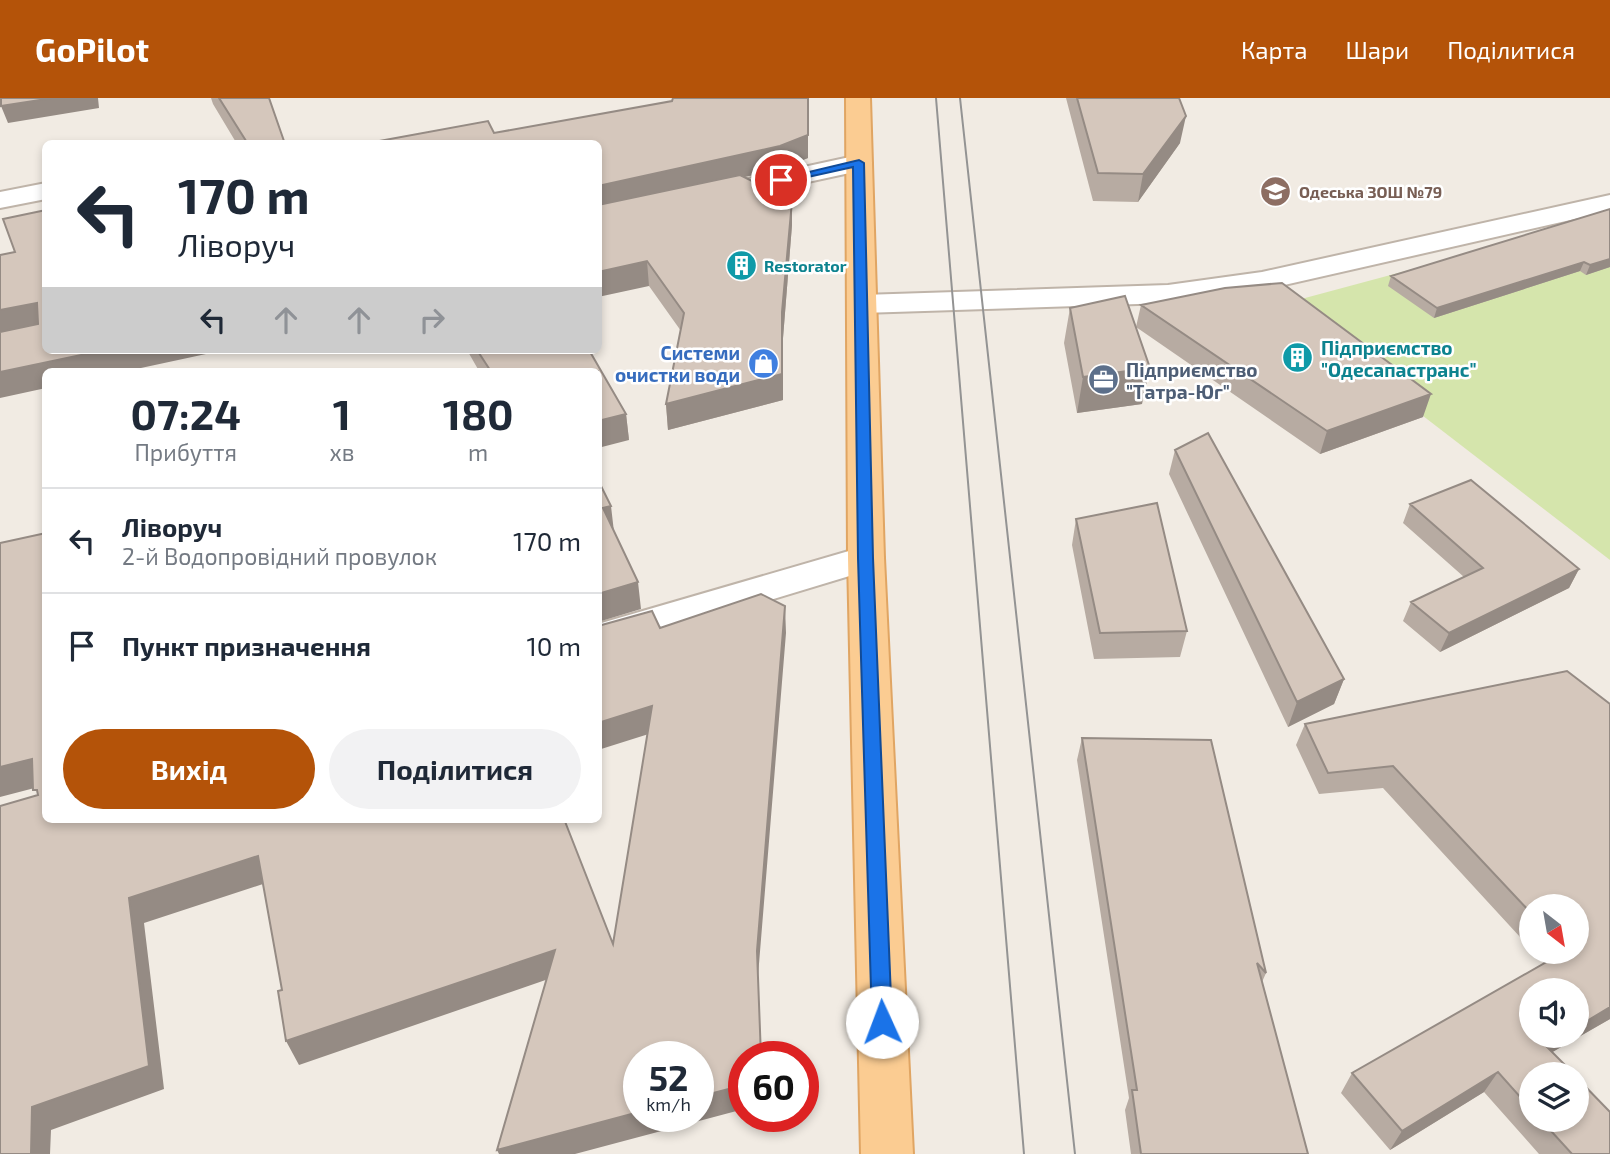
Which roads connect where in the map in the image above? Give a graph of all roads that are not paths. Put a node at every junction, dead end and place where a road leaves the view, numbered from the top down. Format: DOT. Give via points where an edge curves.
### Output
graph roads {
  1 [pos="858,98"];
  2 [pos="859,163"];
  3 [pos="42,192"];
  4 [pos="0,200"];
  5 [pos="677,202"];
  6 [pos="1610,202"];
  7 [pos="862,304"];
  8 [pos="866,558"];
  9 [pos="602,637"];
  10 [pos="887,1154"];
  1 -- 2 [label="main road"];
  2 -- 5 [label="street"];
  2 -- 7 [label="main road"];
  3 -- 4 [label="street"];
  6 -- 7 [label="street" via="1262,281 1168,294"];
  7 -- 8 [label="main road"];
  8 -- 9 [label="street"];
  8 -- 10 [label="main road"];
}
